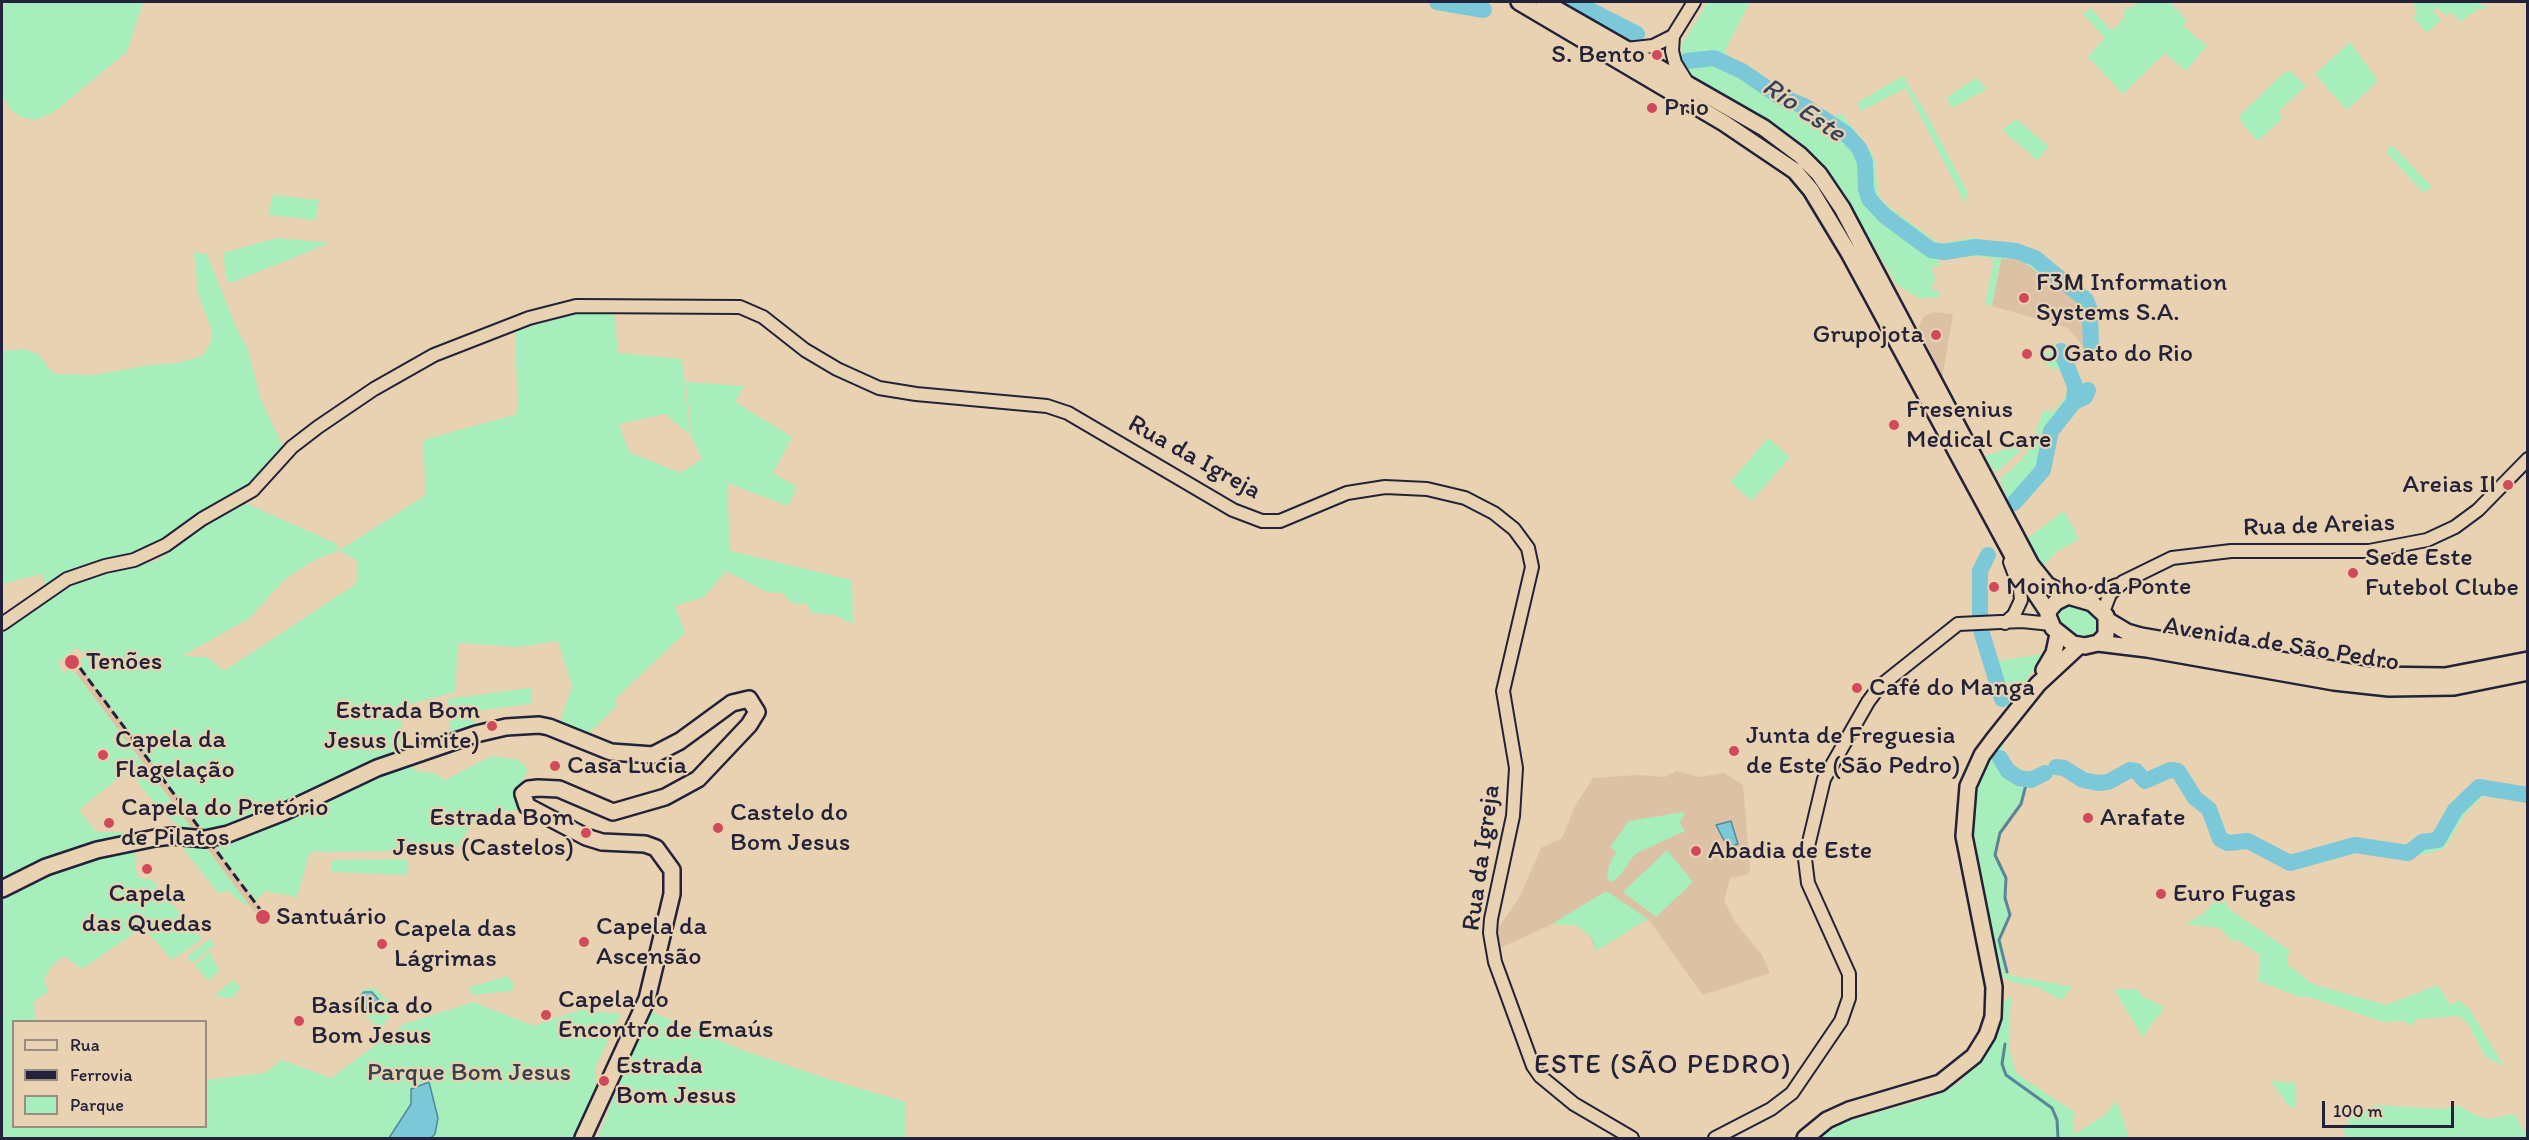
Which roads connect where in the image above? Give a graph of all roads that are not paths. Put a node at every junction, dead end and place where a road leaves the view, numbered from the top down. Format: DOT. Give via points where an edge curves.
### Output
graph roads {
  1 [pos="1519,2"];
  2 [pos="1544,2"];
  3 [pos="1694,2"];
  4 [pos="1673,36"];
  5 [pos="1626,49"];
  6 [pos="1689,85"];
  7 [pos="2528,459"];
  8 [pos="1997,527"];
  9 [pos="2123,582"];
  10 [pos="2075,597"];
  11 [pos="2105,616"];
  12 [pos="2005,623"];
  13 [pos="2,624"];
  14 [pos="2052,624"];
  15 [pos="2098,643"];
  16 [pos="2079,646"];
  17 [pos="2054,660"];
  18 [pos="2528,660"];
  19 [pos="2528,672"];
  20 [pos="2,889"];
  21 [pos="583,1138"];
  22 [pos="1632,1138"];
  23 [pos="1714,1138"];
  24 [pos="1805,1138"];
  1 -- 8 [label="main road" via="1724,123 1795,171 1849,253"];
  2 -- 5 [label="main road, Avenida de São Pedro"];
  3 -- 4 [label="street"];
  4 -- 5 [label="street" via="1653,46"];
  4 -- 6 [label="street" via="1675,63"];
  5 -- 6 [label="main road, Avenida de São Pedro"];
  6 -- 10 [label="main road, Avenida de São Pedro" via="1782,139 1819,174 1842,208 2031,565 2047,585"];
  7 -- 9 [label="street, Rua de Areias" via="2478,510 2427,540 2369,551 2231,551 2180,557"];
  8 -- 12 [label="street" via="2021,594 2018,610"];
  8 -- 14 [label="main road"];
  9 -- 10 [label="street, Rua de Areias"];
  9 -- 11 [label="street, Rua de Areias" via="2110,594"];
  10 -- 11 [label="main road, Avenida de São Pedro"];
  10 -- 14 [label="main road" via="2056,602"];
  11 -- 15 [label="main road" via="2106,634"];
  11 -- 18 [label="main road, Avenida de São Pedro" via="2121,629 2141,636 2367,675 2445,676"];
  12 -- 14 [label="street"];
  12 -- 23 [label="street" via="1958,624 1879,687 1824,779 1806,848 1805,871 1849,974 1849,998 1841,1021 1792,1093 1771,1109"];
  13 -- 22 [label="street, Rua da Igreja" via="67,579 134,560 166,545 253,490 292,447 374,389 457,344 576,306 740,307 763,317 837,369 879,387 1047,406 1068,413 1233,510 1262,521 1280,521 1347,493 1385,487 1427,489 1465,498 1514,529 1527,548 1532,567 1503,691 1516,768 1508,842 1493,904 1490,933 1495,962 1533,1066 1548,1085 1574,1104"];
  14 -- 16 [label="main road"];
  14 -- 17 [label="main road"];
  15 -- 16 [label="main road, Avenida de São Pedro"];
  15 -- 19 [label="main road, Avenida de São Pedro" via="2380,688 2454,687"];
  16 -- 17 [label="main road"];
  17 -- 24 [label="main road" via="1982,755 1968,786 1964,836 1994,987 1993,1017 1987,1035 1974,1056 1940,1083 1849,1110 1827,1120"];
  20 -- 21 [label="main road" via="46,867 97,850 164,837 205,839 228,834 377,768 476,734 539,725 611,752 653,755 680,741 732,703 749,699 757,712 749,725 698,779 665,797 613,812 560,789 529,789 523,794 527,806 586,837 656,848 672,870 672,894 646,999"];
}
